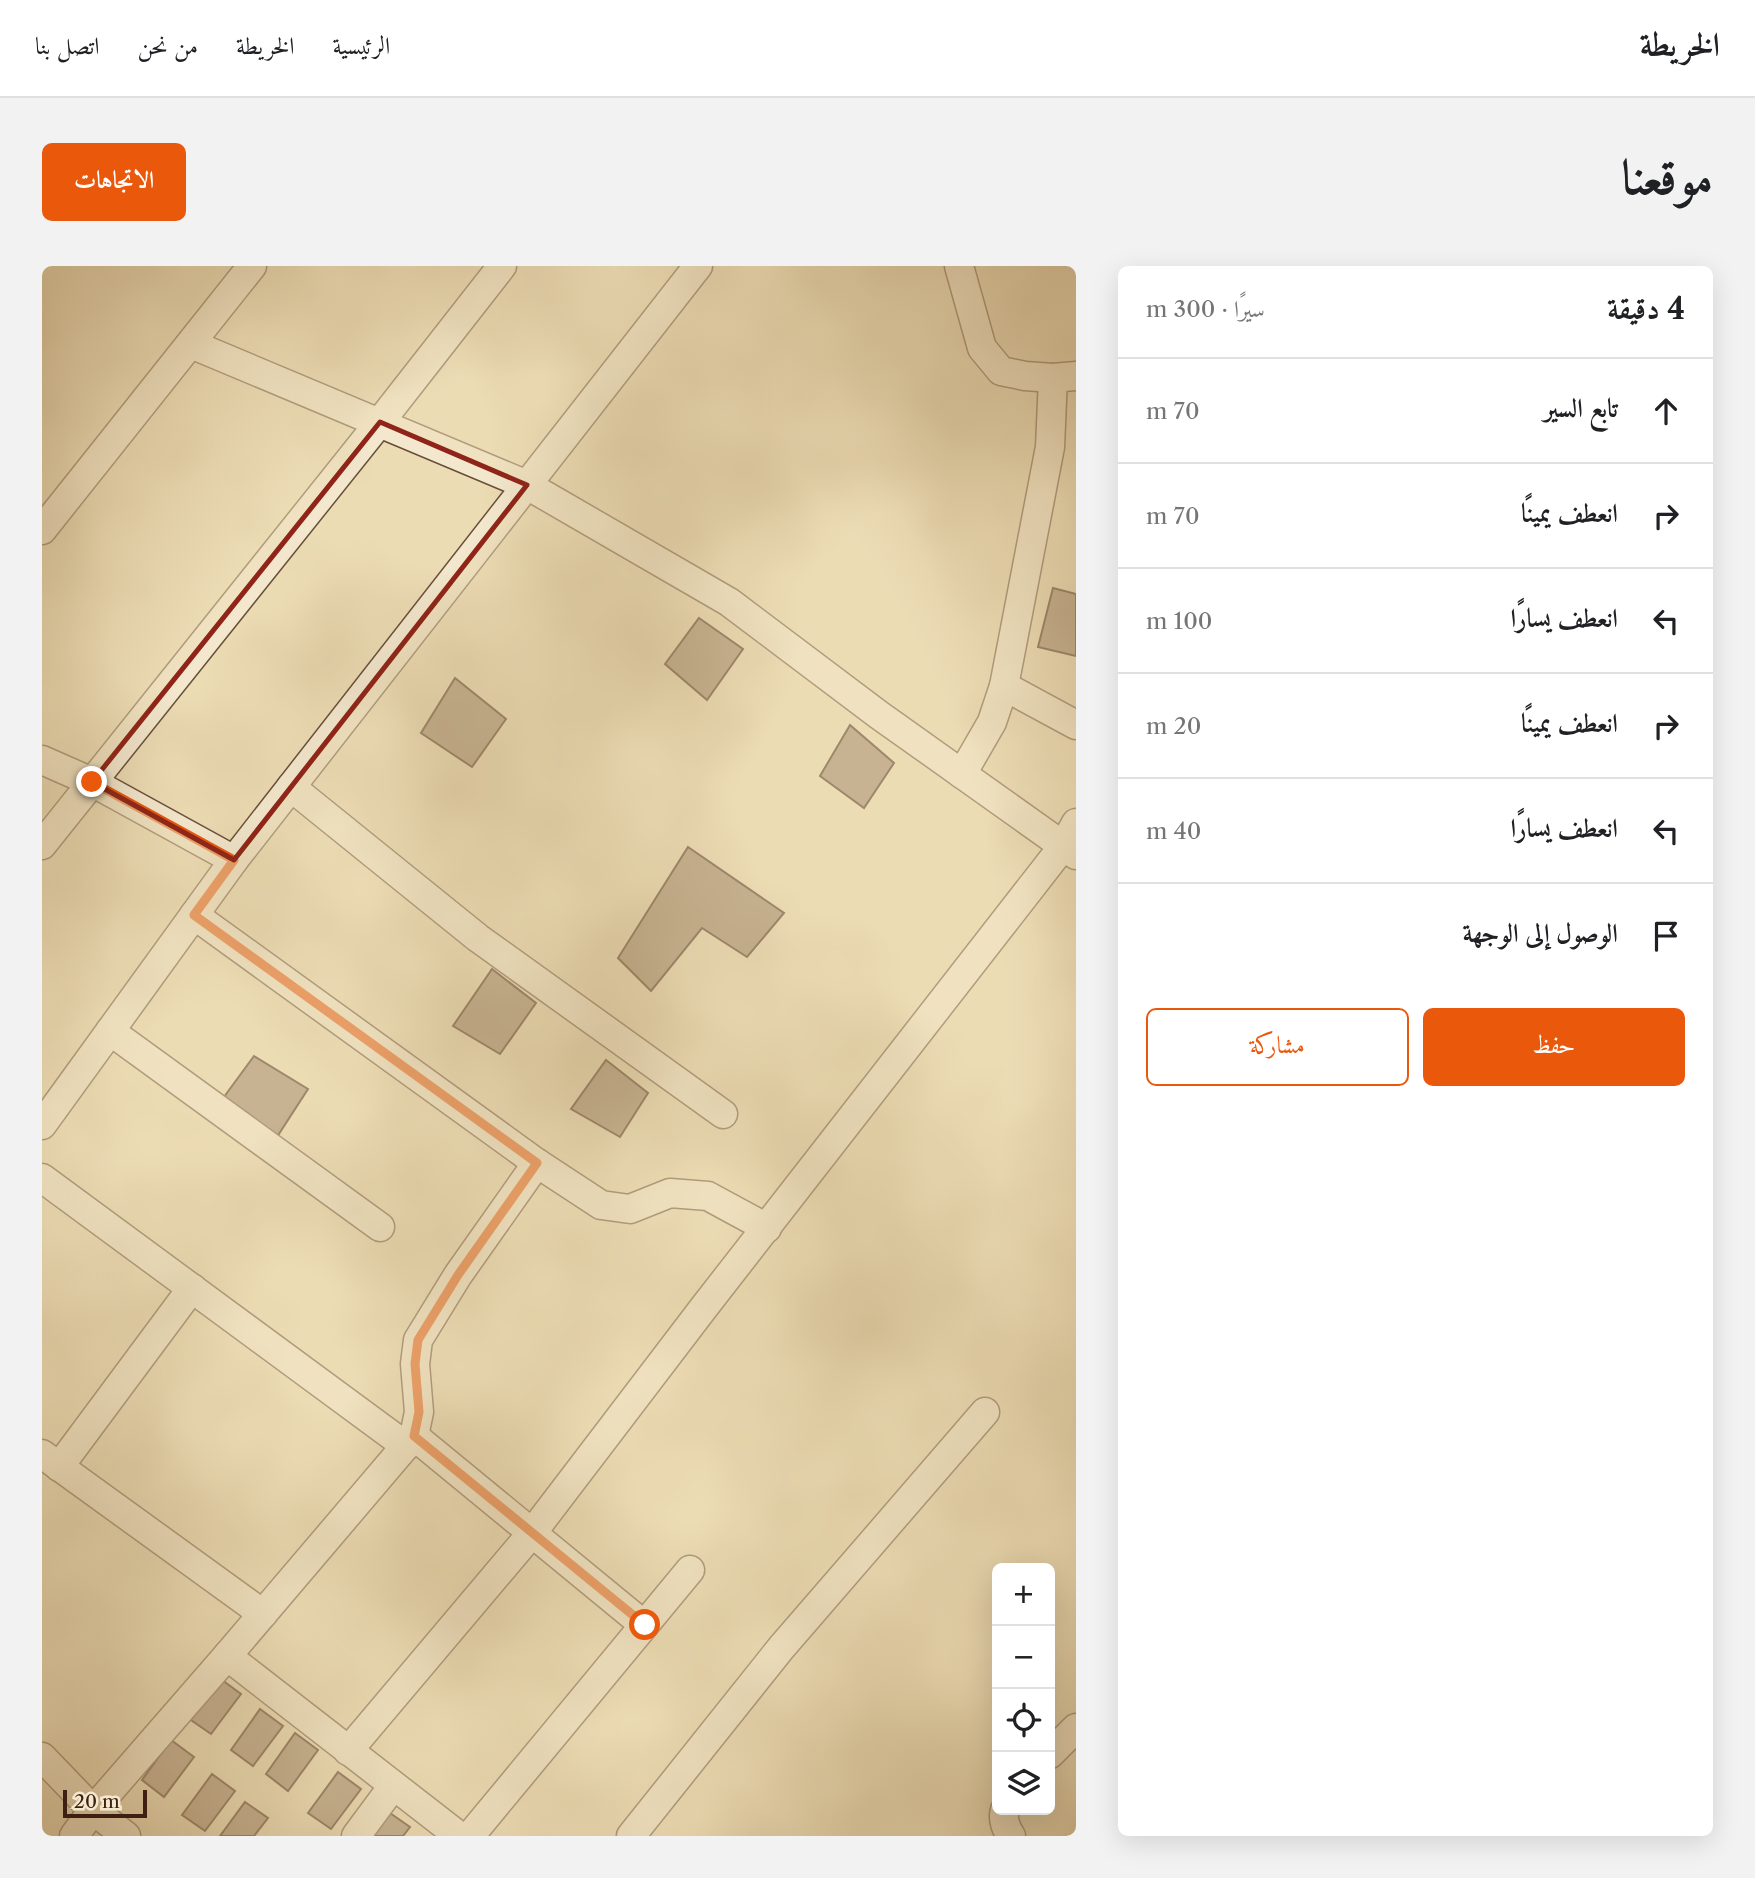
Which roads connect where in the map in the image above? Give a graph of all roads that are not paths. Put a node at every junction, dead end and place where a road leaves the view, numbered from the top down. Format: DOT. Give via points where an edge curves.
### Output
graph roads {
  1 [pos="252,266"];
  2 [pos="502,266"];
  3 [pos="698,266"];
  4 [pos="959,266"];
  5 [pos="191,344"];
  6 [pos="1065,377"];
  7 [pos="380,422"];
  8 [pos="527,485"];
  9 [pos="42,530"];
  10 [pos="1004,686"];
  11 [pos="1076,725"];
  12 [pos="42,760"];
  13 [pos="962,774"];
  14 [pos="92,782"];
  15 [pos="290,787"];
  16 [pos="1072,841"];
  17 [pos="42,845"];
  18 [pos="234,860"];
  19 [pos="194,915"];
  20 [pos="110,1031"];
  21 [pos="723,1114"];
  22 [pos="42,1125"];
  23 [pos="537,1163"];
  24 [pos="42,1178"];
  25 [pos="380,1227"];
  26 [pos="767,1227"];
  27 [pos="192,1288"];
  28 [pos="985,1412"];
  29 [pos="410,1441"];
  30 [pos="51,1461"];
  31 [pos="532,1533"];
  32 [pos="690,1570"];
  33 [pos="263,1614"];
  34 [pos="645,1625"];
  35 [pos="227,1656"];
  36 [pos="1076,1728"];
  37 [pos="348,1751"];
  38 [pos="1052,1752"];
  39 [pos="42,1757"];
  40 [pos="393,1786"];
  41 [pos="93,1810"];
  42 [pos="1003,1815"];
  43 [pos="74,1836"];
  44 [pos="126,1836"];
  45 [pos="356,1836"];
  46 [pos="459,1836"];
  47 [pos="470,1836"];
  48 [pos="631,1836"];
  49 [pos="1011,1836"];
  1 -- 5 [label="street"];
  2 -- 7 [label="street"];
  3 -- 8 [label="street"];
  4 -- 6 [label="street" via="982,348 1000,371"];
  5 -- 7 [label="street"];
  5 -- 9 [label="street"];
  6 -- 10 [label="street"];
  7 -- 8 [label="street"];
  7 -- 14 [label="street"];
  8 -- 13 [label="street" via="729,602"];
  8 -- 15 [label="street"];
  10 -- 11 [label="street"];
  10 -- 13 [label="street" via="992,722"];
  12 -- 14 [label="street"];
  13 -- 16 [label="street"];
  14 -- 17 [label="street"];
  14 -- 18 [label="street"];
  15 -- 18 [label="street"];
  15 -- 21 [label="street" via="478,938"];
  16 -- 26 [label="street"];
  18 -- 19 [label="street"];
  19 -- 20 [label="street"];
  19 -- 23 [label="street"];
  20 -- 22 [label="street"];
  20 -- 25 [label="street"];
  23 -- 26 [label="street" via="601,1205 629,1209 670,1193 708,1196"];
  23 -- 29 [label="street" via="418,1340 419,1412"];
  24 -- 27 [label="street"];
  26 -- 31 [label="street"];
  27 -- 29 [label="street"];
  27 -- 30 [label="street"];
  28 -- 48 [label="street" via="781,1648"];
  29 -- 31 [label="street"];
  29 -- 33 [label="street"];
  30 -- 33 [label="street"];
  31 -- 34 [label="street"];
  31 -- 37 [label="street"];
  32 -- 34 [label="street"];
  33 -- 35 [label="street"];
  34 -- 47 [label="street"];
  35 -- 37 [label="street"];
  35 -- 41 [label="street"];
  36 -- 38 [label="street"];
  37 -- 40 [label="street"];
  39 -- 41 [label="street"];
  40 -- 45 [label="street"];
  40 -- 46 [label="street"];
  41 -- 43 [label="street"];
  41 -- 44 [label="street"];
  42 -- 49 [label="street"];
}
